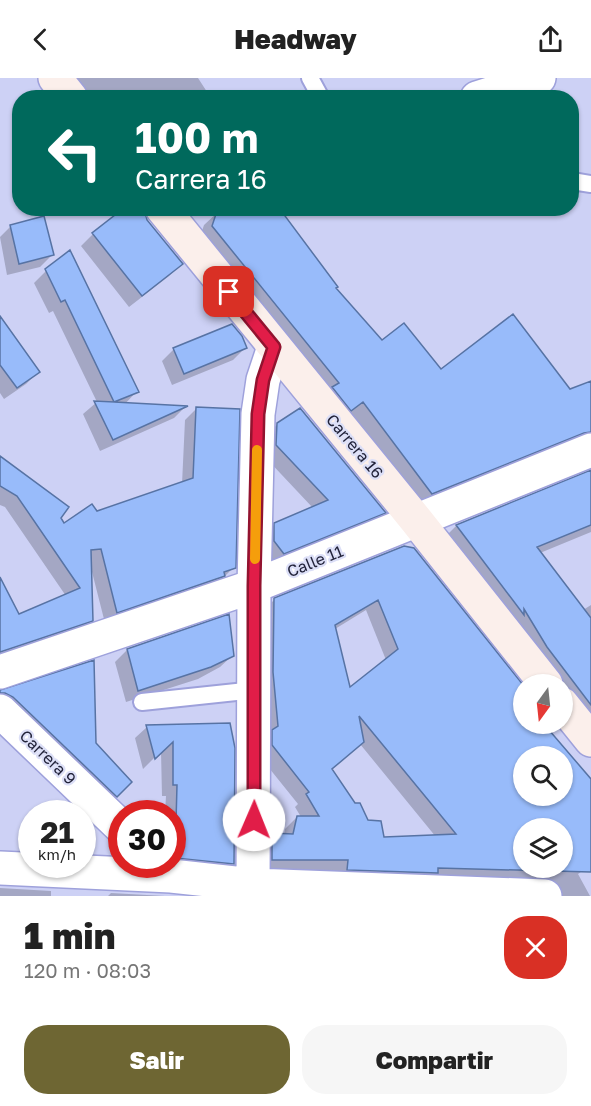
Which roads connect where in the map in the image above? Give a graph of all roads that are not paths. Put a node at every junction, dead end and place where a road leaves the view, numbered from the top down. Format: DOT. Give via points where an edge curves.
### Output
graph roads {
  1 [pos="55,78"];
  2 [pos="539,78"];
  3 [pos="65,90"];
  4 [pos="494,90"];
  5 [pos="168,216"];
  6 [pos="274,347"];
  7 [pos="591,450"];
  8 [pos="416,520"];
  9 [pos="254,586"];
  10 [pos="0,672"];
  11 [pos="538,674"];
  12 [pos="255,690"];
  13 [pos="142,702"];
  14 [pos="0,711"];
  15 [pos="573,719"];
  16 [pos="591,741"];
  17 [pos="108,815"];
  18 [pos="0,868"];
  19 [pos="108,869"];
  20 [pos="186,875"];
  21 [pos="253,890"];
  22 [pos="545,896"];
  1 -- 3 [label="main road"];
  2 -- 4 [label="street"];
  5 -- 6 [label="main road, Carrera 16"];
  6 -- 8 [label="main road, Carrera 16"];
  6 -- 9 [label="street" via="263,380 258,414"];
  7 -- 8 [label="street, Calle 11"];
  8 -- 9 [label="street, Calle 11"];
  8 -- 11 [label="main road, Carrera 16"];
  9 -- 10 [label="street, Calle 11"];
  9 -- 12 [label="street"];
  12 -- 13 [label="lane"];
  12 -- 21 [label="street"];
  14 -- 17 [label="street, Carrera 9"];
  15 -- 16 [label="main road"];
  18 -- 19 [label="street"];
  20 -- 21 [label="street"];
  21 -- 22 [label="street"];
}
